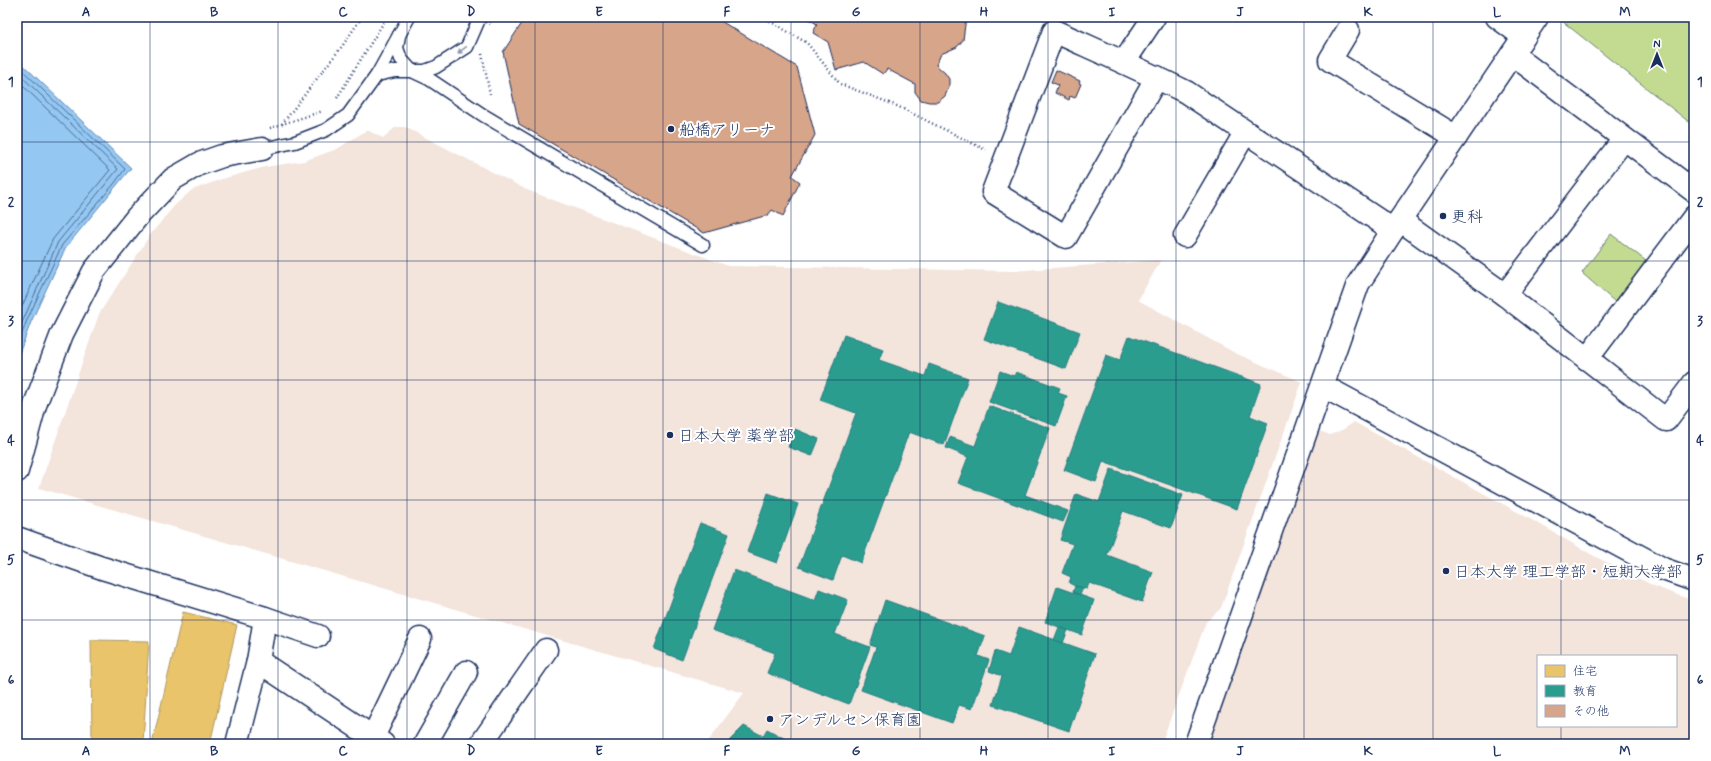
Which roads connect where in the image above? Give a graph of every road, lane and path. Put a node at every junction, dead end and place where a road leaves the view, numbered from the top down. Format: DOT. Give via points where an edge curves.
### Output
graph roads {
  1 [pos="362,17"];
  2 [pos="387,17"];
  3 [pos="409,17"];
  4 [pos="480,17"];
  5 [pos="763,17"];
  6 [pos="1154,17"];
  7 [pos="1497,17"];
  8 [pos="1537,17"];
  9 [pos="494,21"];
  10 [pos="492,25"];
  11 [pos="1348,30"];
  12 [pos="489,31"];
  13 [pos="399,35"];
  14 [pos="1524,37"];
  15 [pos="481,50"];
  16 [pos="1512,54"];
  17 [pos="1124,62"];
  18 [pos="412,71"];
  19 [pos="378,75"];
  20 [pos="1156,77"];
  21 [pos="490,94"];
  22 [pos="335,101"];
  23 [pos="324,110"];
  24 [pos="282,124"];
  25 [pos="1245,133"];
  26 [pos="1456,137"];
  27 [pos="1624,138"];
  28 [pos="265,139"];
  29 [pos="1005,160"];
  30 [pos="1694,191"];
  31 [pos="1694,217"];
  32 [pos="1397,225"];
  33 [pos="1185,236"];
  34 [pos="703,245"];
  35 [pos="1505,295"];
  36 [pos="1587,359"];
  37 [pos="1694,383"];
  38 [pos="1322,386"];
  39 [pos="17,470"];
  40 [pos="17,538"];
  41 [pos="1694,580"];
  42 [pos="265,618"];
  43 [pos="318,636"];
  44 [pos="420,639"];
  45 [pos="546,650"];
  46 [pos="258,662"];
  47 [pos="466,672"];
  48 [pos="378,741"];
  49 [pos="237,744"];
  50 [pos="425,744"];
  51 [pos="481,744"];
  52 [pos="1196,744"];
  1 -- 24 [label="path"];
  2 -- 22 [label="path"];
  3 -- 13 [label="lane"];
  4 -- 10 [label="path, bridge"];
  4 -- 18 [label="lane, one-way" via="467,47 436,67 425,71"];
  5 -- 29 [label="path" via="807,43 840,84 895,105"];
  6 -- 17 [label="street"];
  7 -- 14 [label="street"];
  8 -- 14 [label="street"];
  9 -- 10 [label="path, bridge"];
  10 -- 12 [label="path"];
  11 -- 26 [label="street" via="1330,60"];
  13 -- 18 [label="lane" via="397,48 400,59"];
  13 -- 19 [label="lane"];
  14 -- 16 [label="street"];
  15 -- 21 [label="path"];
  16 -- 26 [label="street"];
  16 -- 27 [label="street"];
  17 -- 20 [label="street"];
  17 -- 29 [label="street" via="1054,31"];
  18 -- 19 [label="lane"];
  18 -- 34 [label="lane"];
  19 -- 28 [label="lane" via="348,115 326,130 295,142"];
  20 -- 25 [label="street" via="1186,92"];
  20 -- 29 [label="street" via="1066,237 993,192"];
  23 -- 24 [label="path"];
  24 -- 28 [label="path"];
  25 -- 32 [label="street"];
  25 -- 33 [label="street"];
  26 -- 32 [label="street"];
  27 -- 30 [label="street"];
  27 -- 35 [label="street"];
  28 -- 39 [label="street" via="205,162 174,180 137,217 94,271 62,334 37,398"];
  31 -- 36 [label="street"];
  32 -- 35 [label="street"];
  32 -- 38 [label="street" via="1358,284"];
  35 -- 36 [label="street"];
  36 -- 37 [label="street" via="1666,420"];
  38 -- 41 [label="street" via="1663,569"];
  38 -- 52 [label="street"];
  40 -- 42 [label="street" via="102,568"];
  42 -- 43 [label="street"];
  42 -- 46 [label="street"];
  44 -- 48 [label="street"];
  45 -- 51 [label="street"];
  46 -- 48 [label="street"];
  46 -- 49 [label="street"];
  47 -- 50 [label="street"];
}
